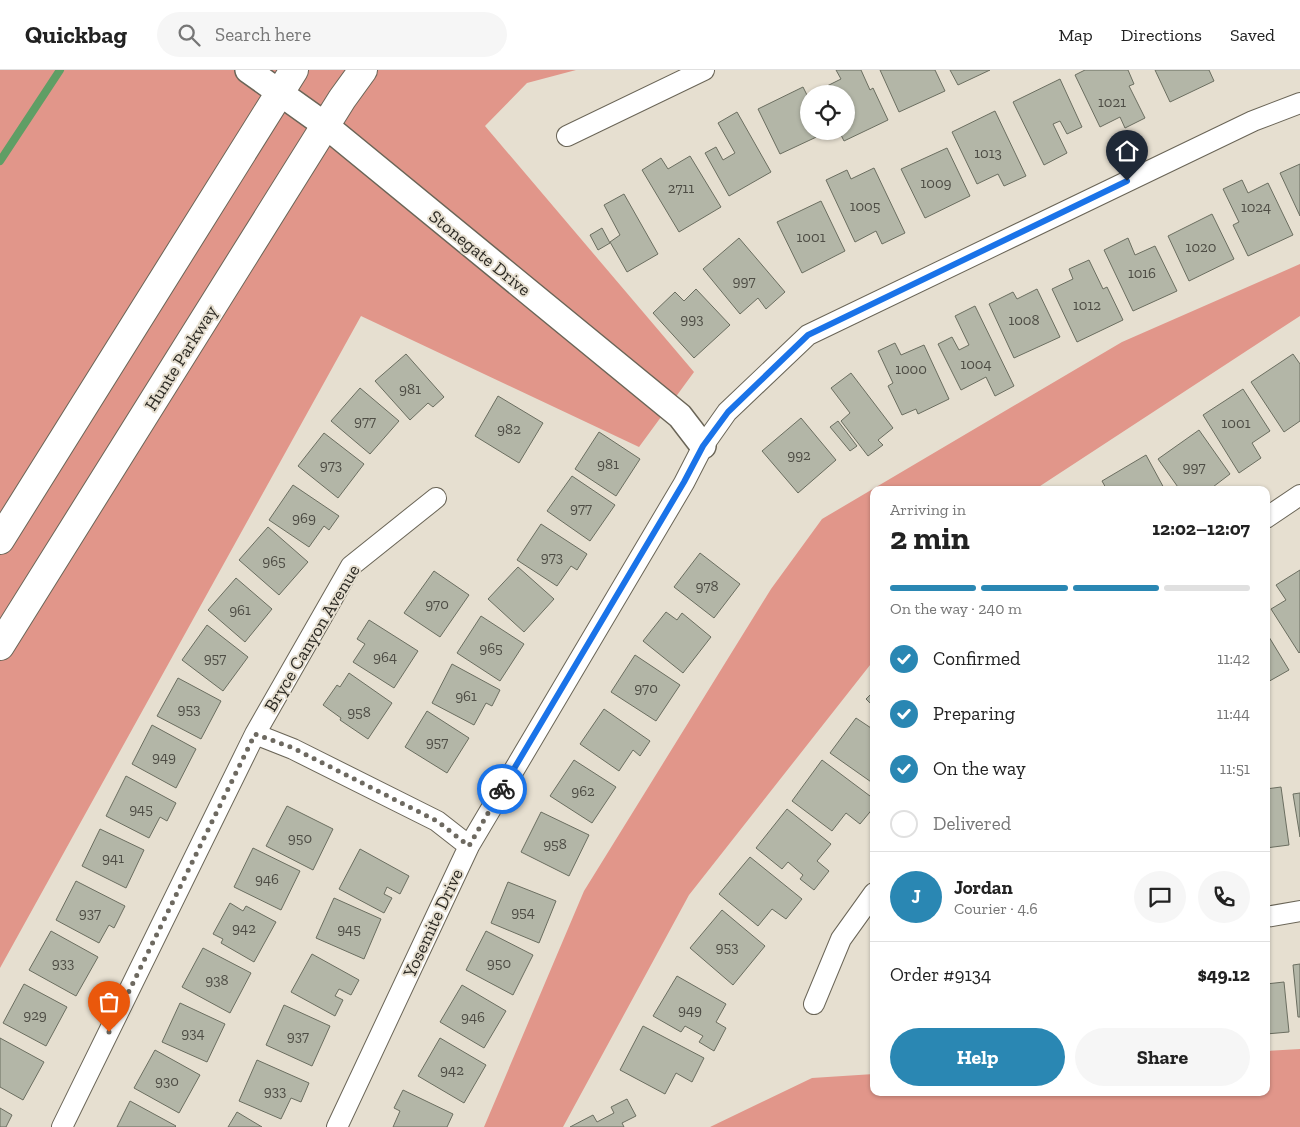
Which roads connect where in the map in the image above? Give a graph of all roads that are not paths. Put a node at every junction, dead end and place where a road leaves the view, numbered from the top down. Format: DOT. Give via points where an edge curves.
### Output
graph roads {
  1 [pos="248,70"];
  2 [pos="363,70"];
  3 [pos="704,70"];
  4 [pos="287,81"];
  5 [pos="1300,103"];
  6 [pos="325,125"];
  7 [pos="567,136"];
  8 [pos="703,446"];
  9 [pos="1300,495"];
  10 [pos="436,498"];
  11 [pos="1270,515"];
  12 [pos="0,540"];
  13 [pos="0,646"];
  14 [pos="255,734"];
  15 [pos="469,846"];
  16 [pos="870,898"];
  17 [pos="1300,911"];
  18 [pos="1270,916"];
  19 [pos="814,1004"];
  20 [pos="62,1127"];
  21 [pos="336,1127"];
  1 -- 4 [label="street, Stonegate Drive"];
  2 -- 6 [label="main road, Hunte Parkway"];
  3 -- 7 [label="street"];
  4 -- 6 [label="street, Stonegate Drive"];
  4 -- 12 [label="main road"];
  5 -- 8 [label="street, Yosemite Drive" via="1253,121 808,335 728,412"];
  6 -- 8 [label="street, Stonegate Drive" via="680,416"];
  6 -- 13 [label="main road, Hunte Parkway"];
  8 -- 15 [label="street, Yosemite Drive"];
  9 -- 11 [label="street"];
  10 -- 14 [label="street, Bryce Canyon Avenue" via="351,566"];
  14 -- 15 [label="street" via="293,748 437,821"];
  14 -- 20 [label="street, Bryce Canyon Avenue"];
  15 -- 21 [label="street, Yosemite Drive"];
  16 -- 19 [label="street" via="841,938"];
  17 -- 18 [label="street"];
}
